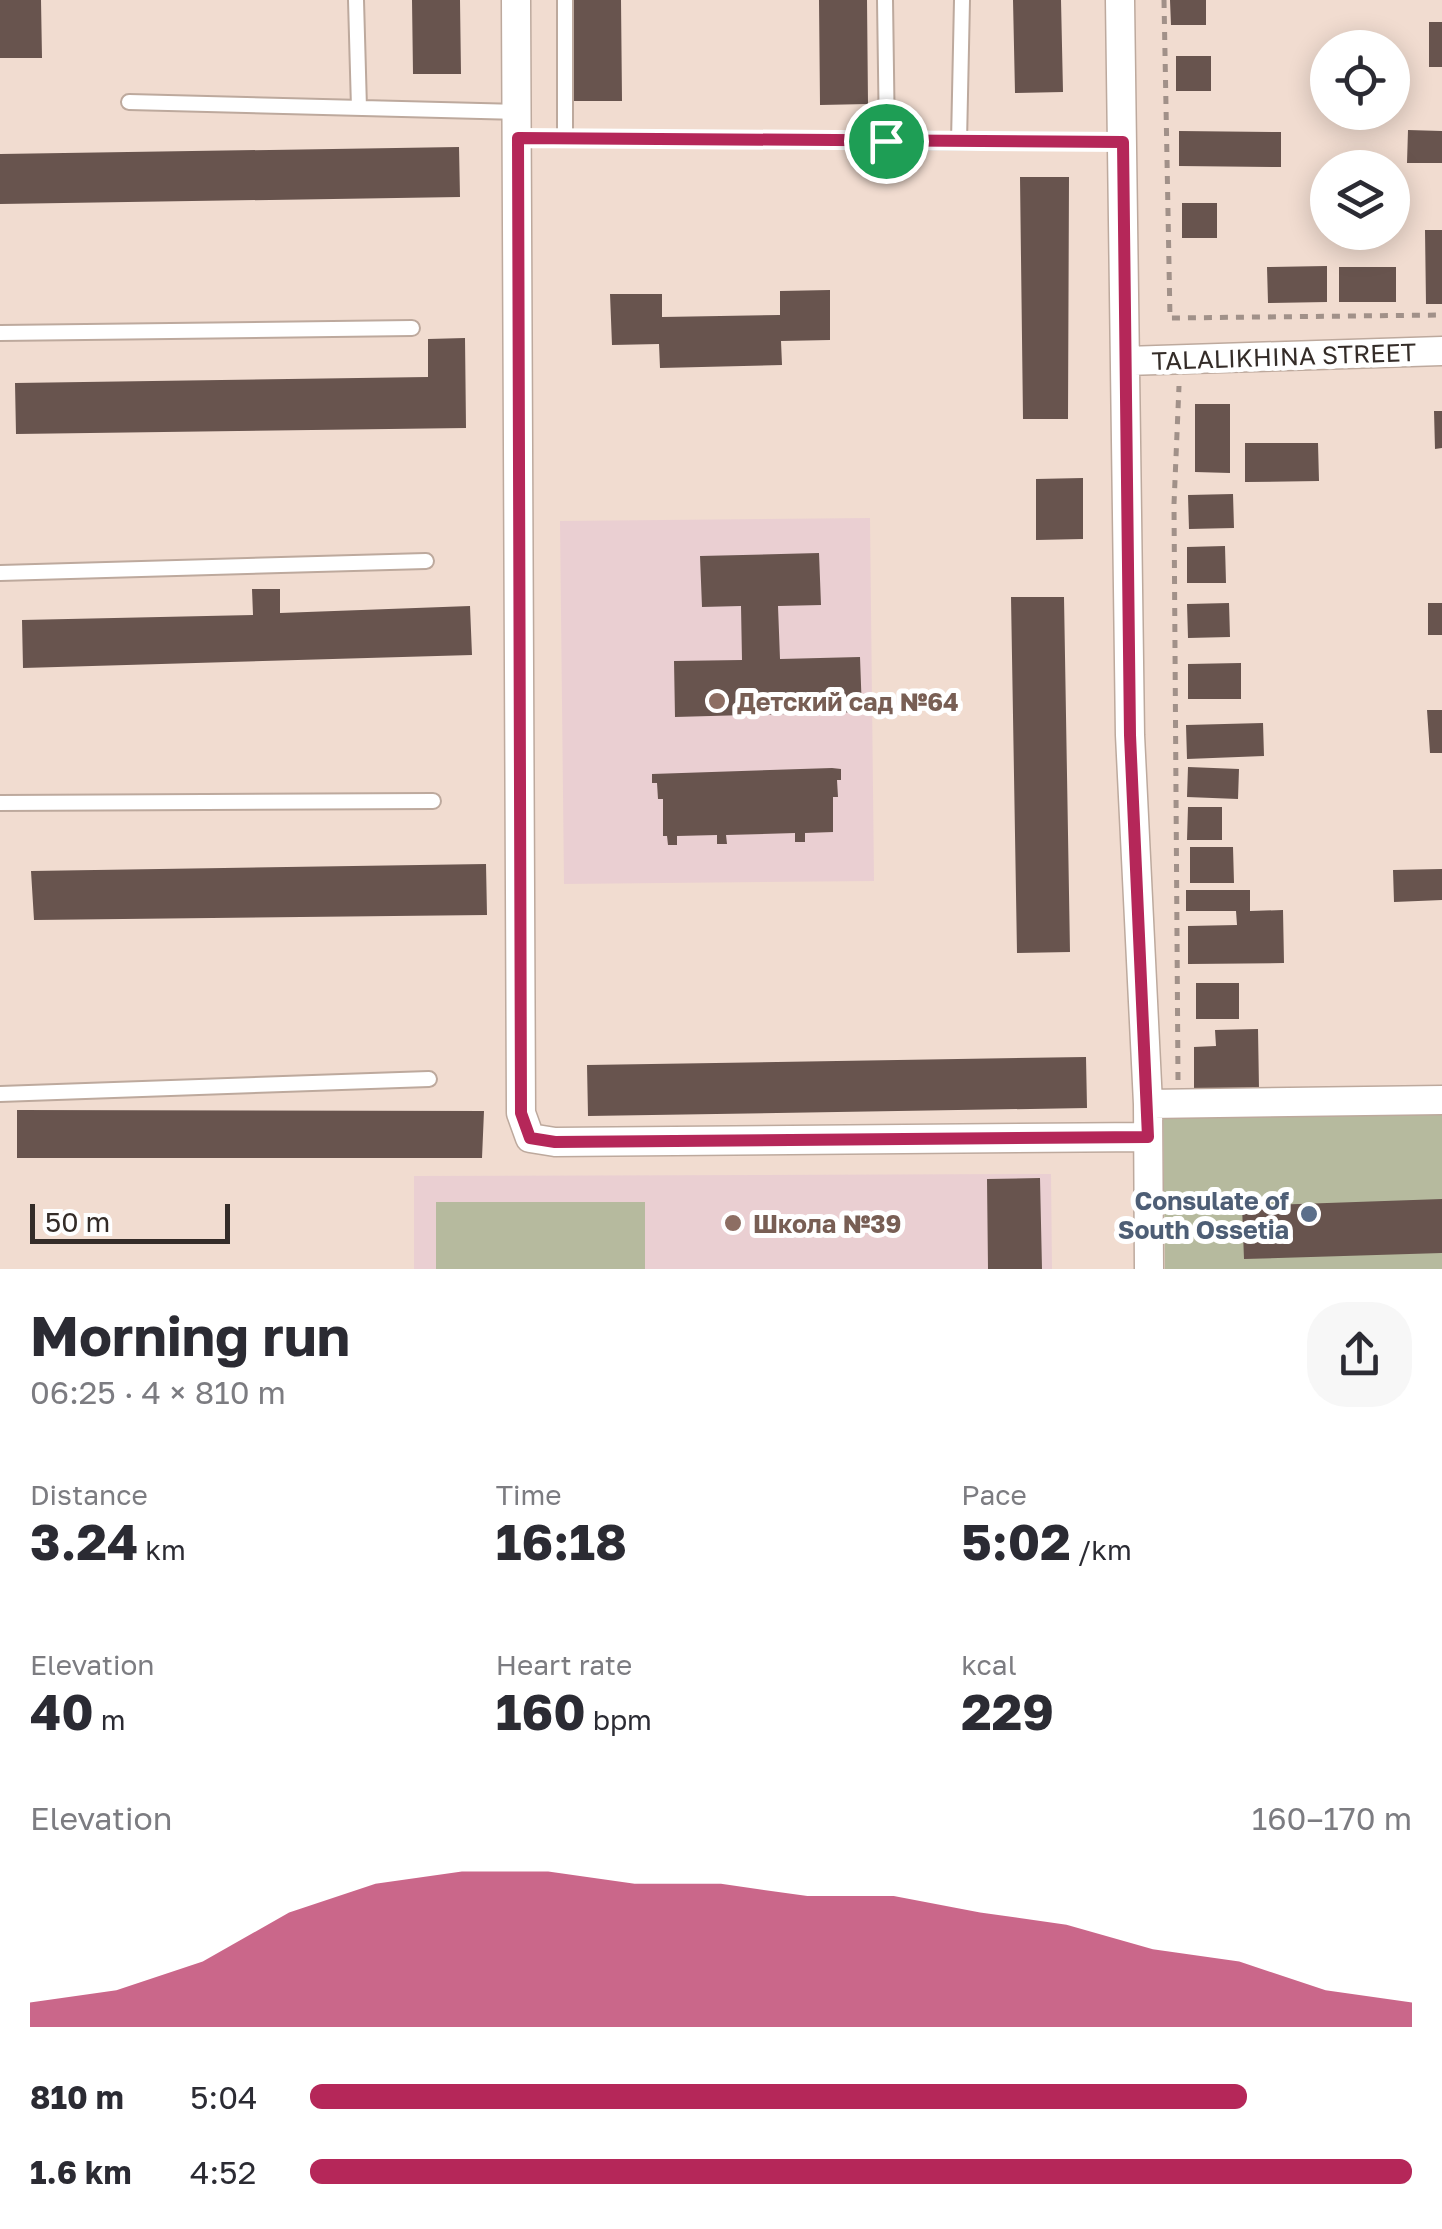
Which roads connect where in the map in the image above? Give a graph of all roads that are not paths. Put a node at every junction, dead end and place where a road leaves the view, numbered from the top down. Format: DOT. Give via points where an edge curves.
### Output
graph roads {
  1 [pos="356,0"];
  2 [pos="516,0"];
  3 [pos="565,0"];
  4 [pos="885,0"];
  5 [pos="962,0"];
  6 [pos="1120,0"];
  7 [pos="129,102"];
  8 [pos="358,108"];
  9 [pos="518,125"];
  10 [pos="565,138"];
  11 [pos="886,141"];
  12 [pos="959,142"];
  13 [pos="1123,142"];
  14 [pos="412,328"];
  15 [pos="0,333"];
  16 [pos="1442,351"];
  17 [pos="1126,361"];
  18 [pos="426,561"];
  19 [pos="0,573"];
  20 [pos="433,801"];
  21 [pos="0,803"];
  22 [pos="428,1079"];
  23 [pos="0,1094"];
  24 [pos="1442,1100"];
  25 [pos="1148,1104"];
  26 [pos="1148,1137"];
  27 [pos="1150,1269"];
  1 -- 8 [label="lane"];
  2 -- 9 [label="street"];
  3 -- 10 [label="lane"];
  4 -- 11 [label="lane"];
  5 -- 12 [label="lane"];
  6 -- 13 [label="street"];
  7 -- 8 [label="lane"];
  8 -- 9 [label="lane"];
  9 -- 10 [label="lane"];
  9 -- 26 [label="street" via="521,1113 530,1138"];
  10 -- 11 [label="lane"];
  11 -- 12 [label="lane"];
  12 -- 13 [label="lane"];
  13 -- 17 [label="street"];
  14 -- 15 [label="lane"];
  16 -- 17 [label="street, TALALIKHINA STREET"];
  17 -- 25 [label="street" via="1130,735"];
  18 -- 19 [label="lane"];
  20 -- 21 [label="lane"];
  22 -- 23 [label="lane"];
  24 -- 25 [label="street"];
  25 -- 26 [label="street"];
  26 -- 27 [label="street"];
}
